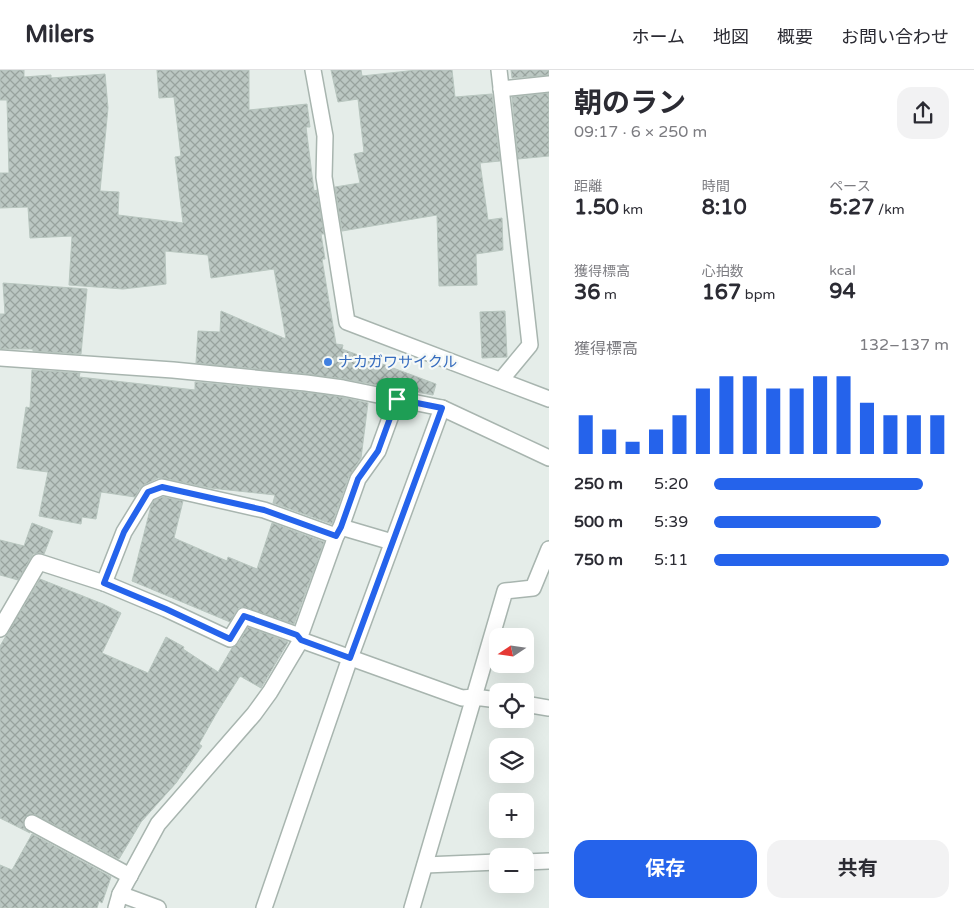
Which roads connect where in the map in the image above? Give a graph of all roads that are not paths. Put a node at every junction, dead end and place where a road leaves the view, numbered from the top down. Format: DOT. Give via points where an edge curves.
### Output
graph roads {
  1 [pos="313,70"];
  2 [pos="499,70"];
  3 [pos="549,84"];
  4 [pos="501,89"];
  5 [pos="0,358"];
  6 [pos="501,380"];
  7 [pos="397,399"];
  8 [pos="549,399"];
  9 [pos="442,408"];
  10 [pos="549,458"];
  11 [pos="339,531"];
  12 [pos="392,542"];
  13 [pos="549,549"];
  14 [pos="104,583"];
  15 [pos="0,629"];
  16 [pos="300,639"];
  17 [pos="350,658"];
  18 [pos="474,697"];
  19 [pos="489,699"];
  20 [pos="534,706"];
  21 [pos="549,708"];
  22 [pos="32,823"];
  23 [pos="549,861"];
  24 [pos="489,862"];
  25 [pos="534,862"];
  26 [pos="425,865"];
  27 [pos="130,876"];
  28 [pos="118,901"];
  29 [pos="158,908"];
  30 [pos="264,908"];
  31 [pos="412,908"];
  1 -- 6 [label="street" via="326,136 324,177 347,322"];
  2 -- 4 [label="street"];
  3 -- 4 [label="street"];
  4 -- 6 [label="street" via="530,345"];
  5 -- 7 [label="street" via="306,383"];
  6 -- 8 [label="street"];
  7 -- 9 [label="street"];
  7 -- 11 [label="street" via="378,451 358,479"];
  9 -- 10 [label="street"];
  9 -- 12 [label="street"];
  11 -- 12 [label="street"];
  11 -- 14 [label="street" via="162,487 148,492 124,532"];
  11 -- 16 [label="street"];
  12 -- 17 [label="street"];
  13 -- 18 [label="street" via="533,588 505,591"];
  14 -- 15 [label="street" via="39,562"];
  14 -- 16 [label="street" via="230,639 244,616 297,635"];
  16 -- 17 [label="street"];
  16 -- 27 [label="street" via="254,714 158,824"];
  17 -- 18 [label="street" via="462,698"];
  17 -- 30 [label="street"];
  18 -- 19 [label="street"];
  18 -- 26 [label="street"];
  20 -- 21 [label="street"];
  22 -- 27 [label="street"];
  23 -- 25 [label="street"];
  24 -- 26 [label="street"];
  26 -- 31 [label="street"];
  27 -- 28 [label="street"];
  28 -- 29 [label="street"];
}
